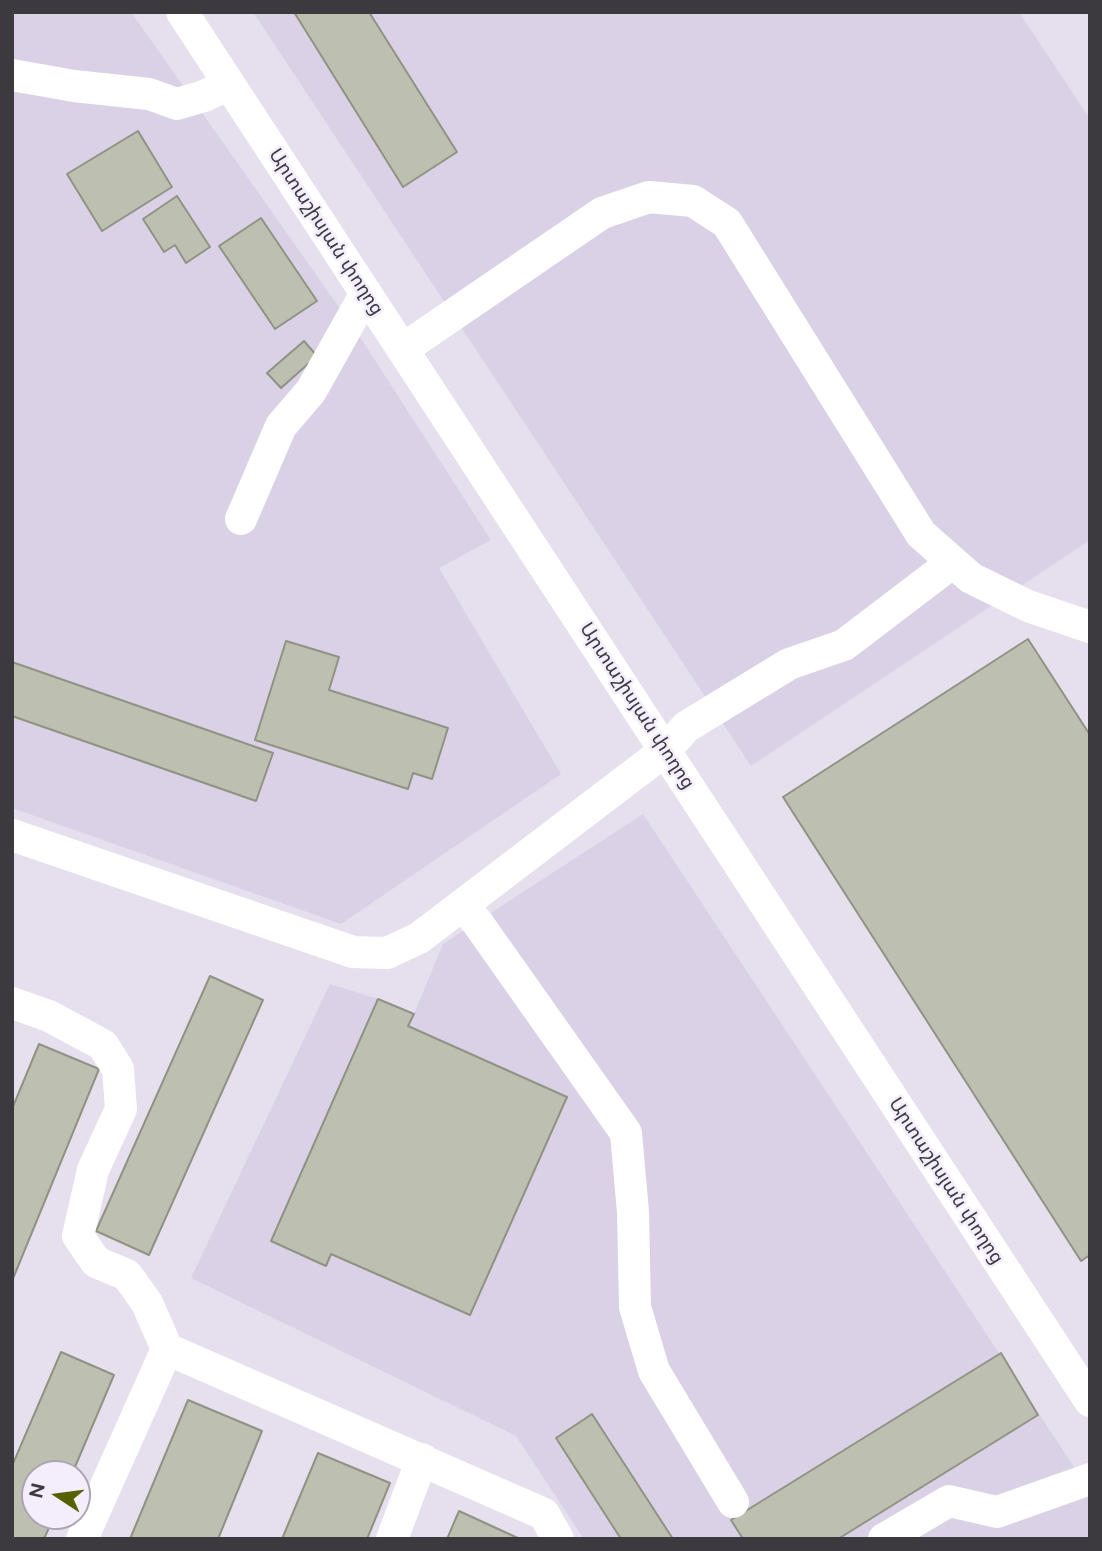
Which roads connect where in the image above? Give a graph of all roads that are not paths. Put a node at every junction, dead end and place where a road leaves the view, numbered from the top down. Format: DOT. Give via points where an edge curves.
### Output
graph roads {
  1 [pos="182,12"];
  2 [pos="12,75"];
  3 [pos="229,84"];
  4 [pos="366,293"];
  5 [pos="403,349"];
  6 [pos="241,519"];
  7 [pos="953,562"];
  8 [pos="1090,627"];
  9 [pos="666,750"];
  10 [pos="12,835"];
  11 [pos="462,905"];
  12 [pos="12,1003"];
  13 [pos="167,1349"];
  14 [pos="1090,1401"];
  15 [pos="422,1459"];
  16 [pos="1090,1479"];
  17 [pos="733,1502"];
  18 [pos="82,1539"];
  19 [pos="392,1539"];
  20 [pos="558,1539"];
  21 [pos="884,1539"];
  1 -- 3 [label="street, Արտաշիսյան փողոց"];
  2 -- 3 [label="street" via="149,94 177,104"];
  3 -- 4 [label="street, Արտաշիսյան փողոց"];
  4 -- 5 [label="street, Արտաշիսյան փողոց"];
  4 -- 6 [label="street" via="311,391 281,426"];
  5 -- 7 [label="street" via="602,213 649,197 692,201 727,223 921,534"];
  5 -- 9 [label="street, Արտաշիսյան փողոց"];
  7 -- 8 [label="street" via="971,578 1028,606"];
  7 -- 9 [label="street" via="844,645 789,664 686,727"];
  9 -- 11 [label="street"];
  9 -- 14 [label="street, Արտաշիսյան փողոց"];
  10 -- 11 [label="street" via="353,951 387,953 419,938"];
  11 -- 17 [label="street" via="626,1133 635,1307 654,1371"];
  12 -- 13 [label="street" via="49,1016 103,1045 118,1069 121,1109 93,1170 78,1236 96,1262 127,1275"];
  13 -- 15 [label="street"];
  13 -- 18 [label="street"];
  15 -- 19 [label="street"];
  15 -- 20 [label="street" via="544,1514"];
  16 -- 21 [label="street" via="997,1512 949,1501"];
}
